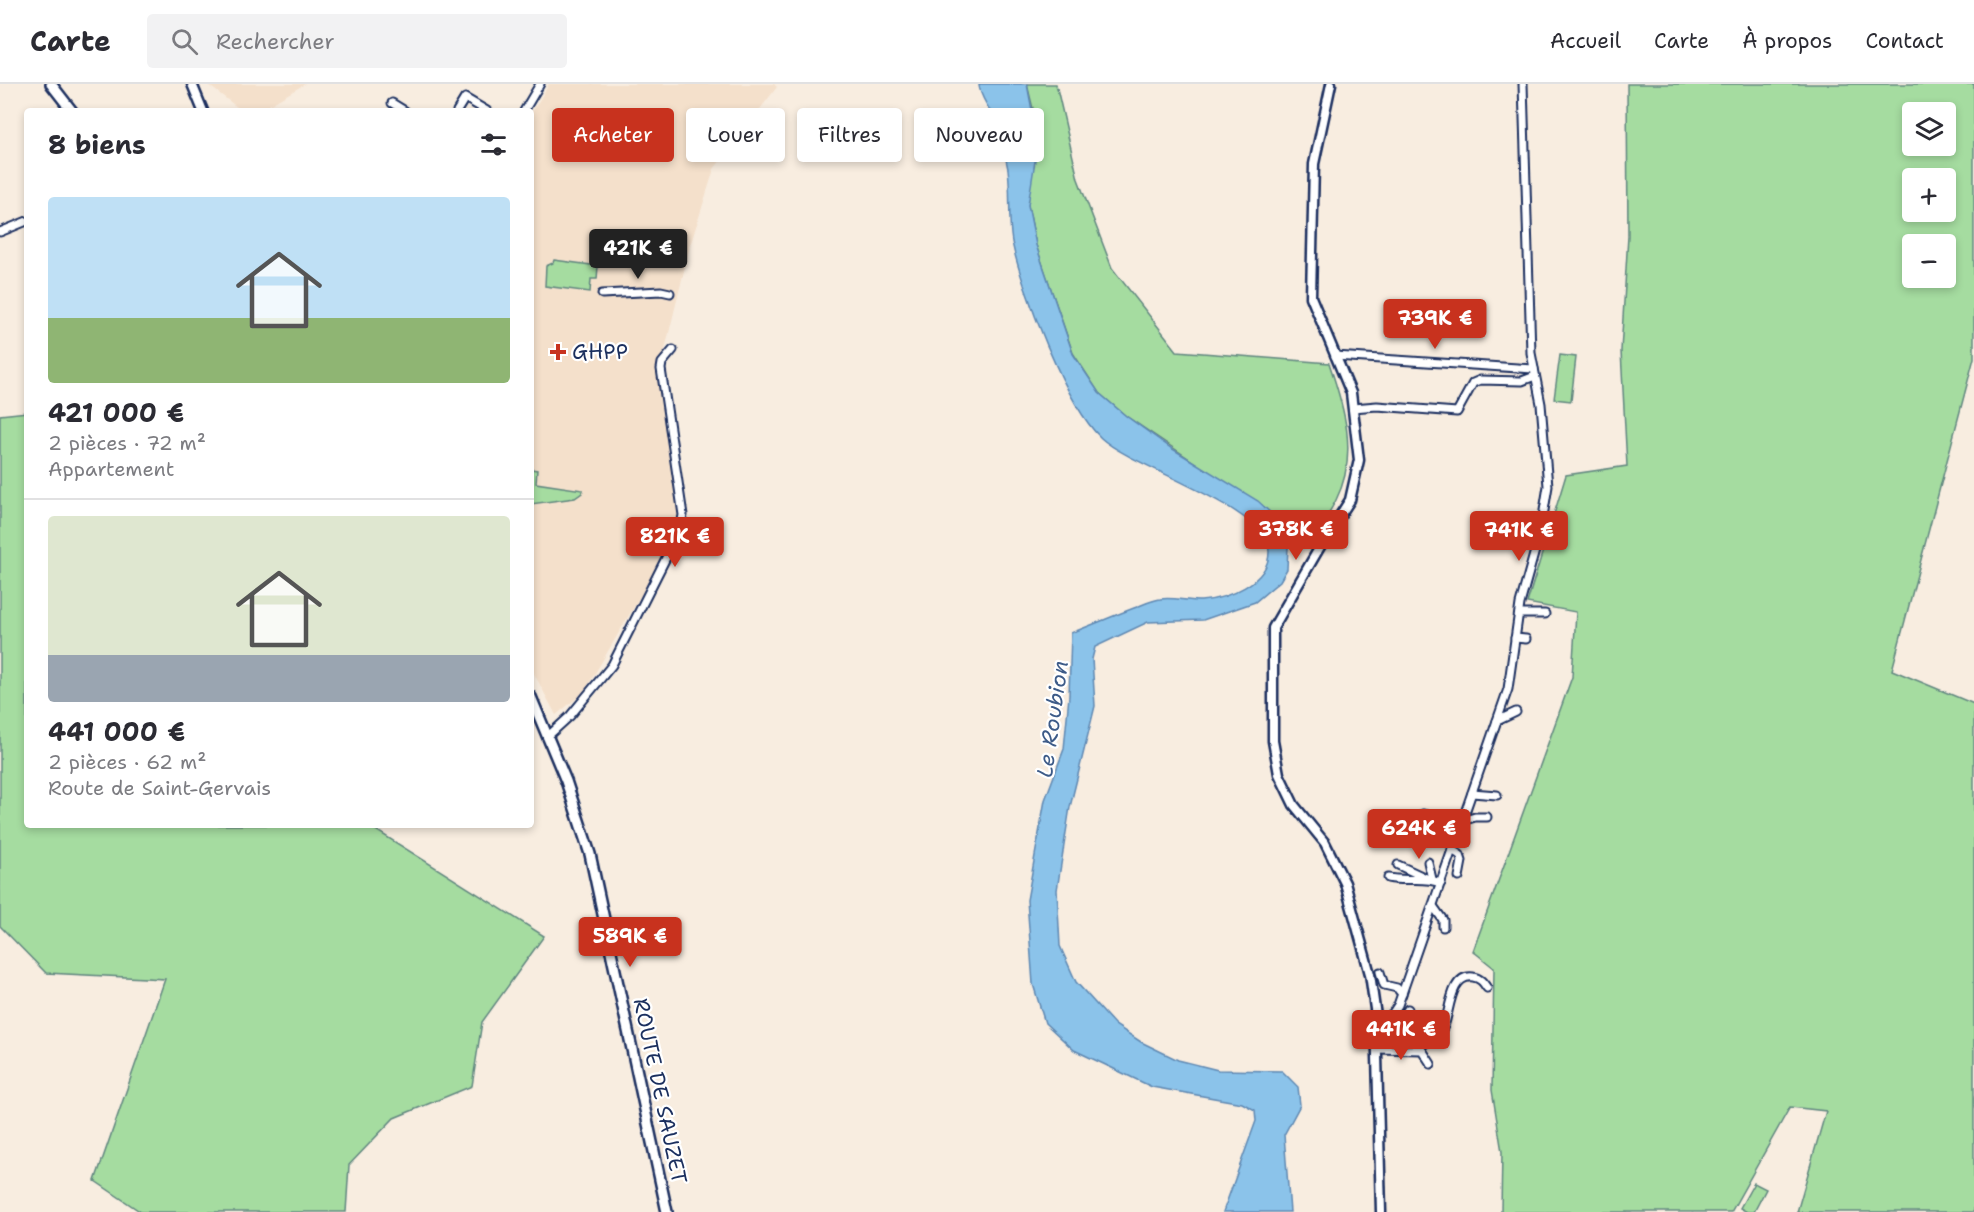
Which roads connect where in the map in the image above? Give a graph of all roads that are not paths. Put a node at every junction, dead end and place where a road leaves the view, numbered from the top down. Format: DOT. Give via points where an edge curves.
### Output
graph roads {
  1 [pos="51,84"];
  2 [pos="192,84"];
  3 [pos="540,84"];
  4 [pos="1331,84"];
  5 [pos="1523,84"];
  6 [pos="392,103"];
  7 [pos="70,108"];
  8 [pos="202,108"];
  9 [pos="400,108"];
  10 [pos="459,108"];
  11 [pos="482,108"];
  12 [pos="526,108"];
  13 [pos="24,222"];
  14 [pos="0,232"];
  15 [pos="670,293"];
  16 [pos="602,294"];
  17 [pos="673,350"];
  18 [pos="1335,356"];
  19 [pos="1535,373"];
  20 [pos="1353,408"];
  21 [pos="1519,614"];
  22 [pos="1545,614"];
  23 [pos="1515,638"];
  24 [pos="1526,639"];
  25 [pos="534,704"];
  26 [pos="1516,712"];
  27 [pos="534,716"];
  28 [pos="1497,721"];
  29 [pos="547,737"];
  30 [pos="1472,793"];
  31 [pos="1497,795"];
  32 [pos="1423,814"];
  33 [pos="1487,817"];
  34 [pos="1462,823"];
  35 [pos="1452,850"];
  36 [pos="1428,862"];
  37 [pos="1398,865"];
  38 [pos="1459,877"];
  39 [pos="1388,879"];
  40 [pos="1429,879"];
  41 [pos="1441,883"];
  42 [pos="1433,906"];
  43 [pos="1443,927"];
  44 [pos="1380,972"];
  45 [pos="1487,988"];
  46 [pos="1402,994"];
  47 [pos="1408,1009"];
  48 [pos="1378,1032"];
  49 [pos="1377,1049"];
  50 [pos="1431,1064"];
  51 [pos="667,1212"];
  52 [pos="1381,1212"];
  1 -- 7 [label="main road"];
  2 -- 8 [label="street"];
  3 -- 12 [label="street"];
  4 -- 18 [label="street" via="1314,164 1311,297"];
  5 -- 19 [label="street" via="1531,353"];
  6 -- 9 [label="street"];
  10 -- 11 [label="street" via="465,98"];
  13 -- 14 [label="street"];
  15 -- 16 [label="street"];
  17 -- 29 [label="street" via="661,369 683,515 680,530 612,664 570,716"];
  18 -- 19 [label="street"];
  18 -- 20 [label="street" via="1351,393"];
  19 -- 20 [label="street" via="1522,381 1473,383 1457,412"];
  19 -- 21 [label="street" via="1548,486"];
  20 -- 48 [label="street" via="1359,460 1350,500 1273,628 1273,741 1278,774 1294,805 1324,843 1345,883 1371,974"];
  21 -- 22 [label="street"];
  21 -- 23 [label="street"];
  23 -- 24 [label="street"];
  23 -- 28 [label="street" via="1508,689"];
  25 -- 29 [label="main road, ROUTE DE SAUZET"];
  26 -- 28 [label="street"];
  27 -- 29 [label="main road, ROUTE DE SAUZET"];
  28 -- 30 [label="street"];
  29 -- 51 [label="main road, ROUTE DE SAUZET" via="579,818 599,888"];
  30 -- 31 [label="street"];
  30 -- 34 [label="street"];
  32 -- 34 [label="street"];
  33 -- 34 [label="street"];
  34 -- 35 [label="street"];
  35 -- 38 [label="street" via="1462,861"];
  35 -- 41 [label="street"];
  36 -- 40 [label="street"];
  37 -- 40 [label="street"];
  39 -- 40 [label="street"];
  40 -- 41 [label="street"];
  41 -- 42 [label="street"];
  42 -- 43 [label="street" via="1443,920"];
  42 -- 46 [label="street"];
  44 -- 46 [label="street" via="1384,985 1397,988"];
  45 -- 48 [label="street" via="1474,977 1458,982 1444,1026 1434,1041 1422,1045"];
  46 -- 48 [label="street"];
  47 -- 48 [label="street" via="1396,1027"];
  48 -- 49 [label="street"];
  49 -- 50 [label="street" via="1422,1050"];
  49 -- 52 [label="street"];
}
